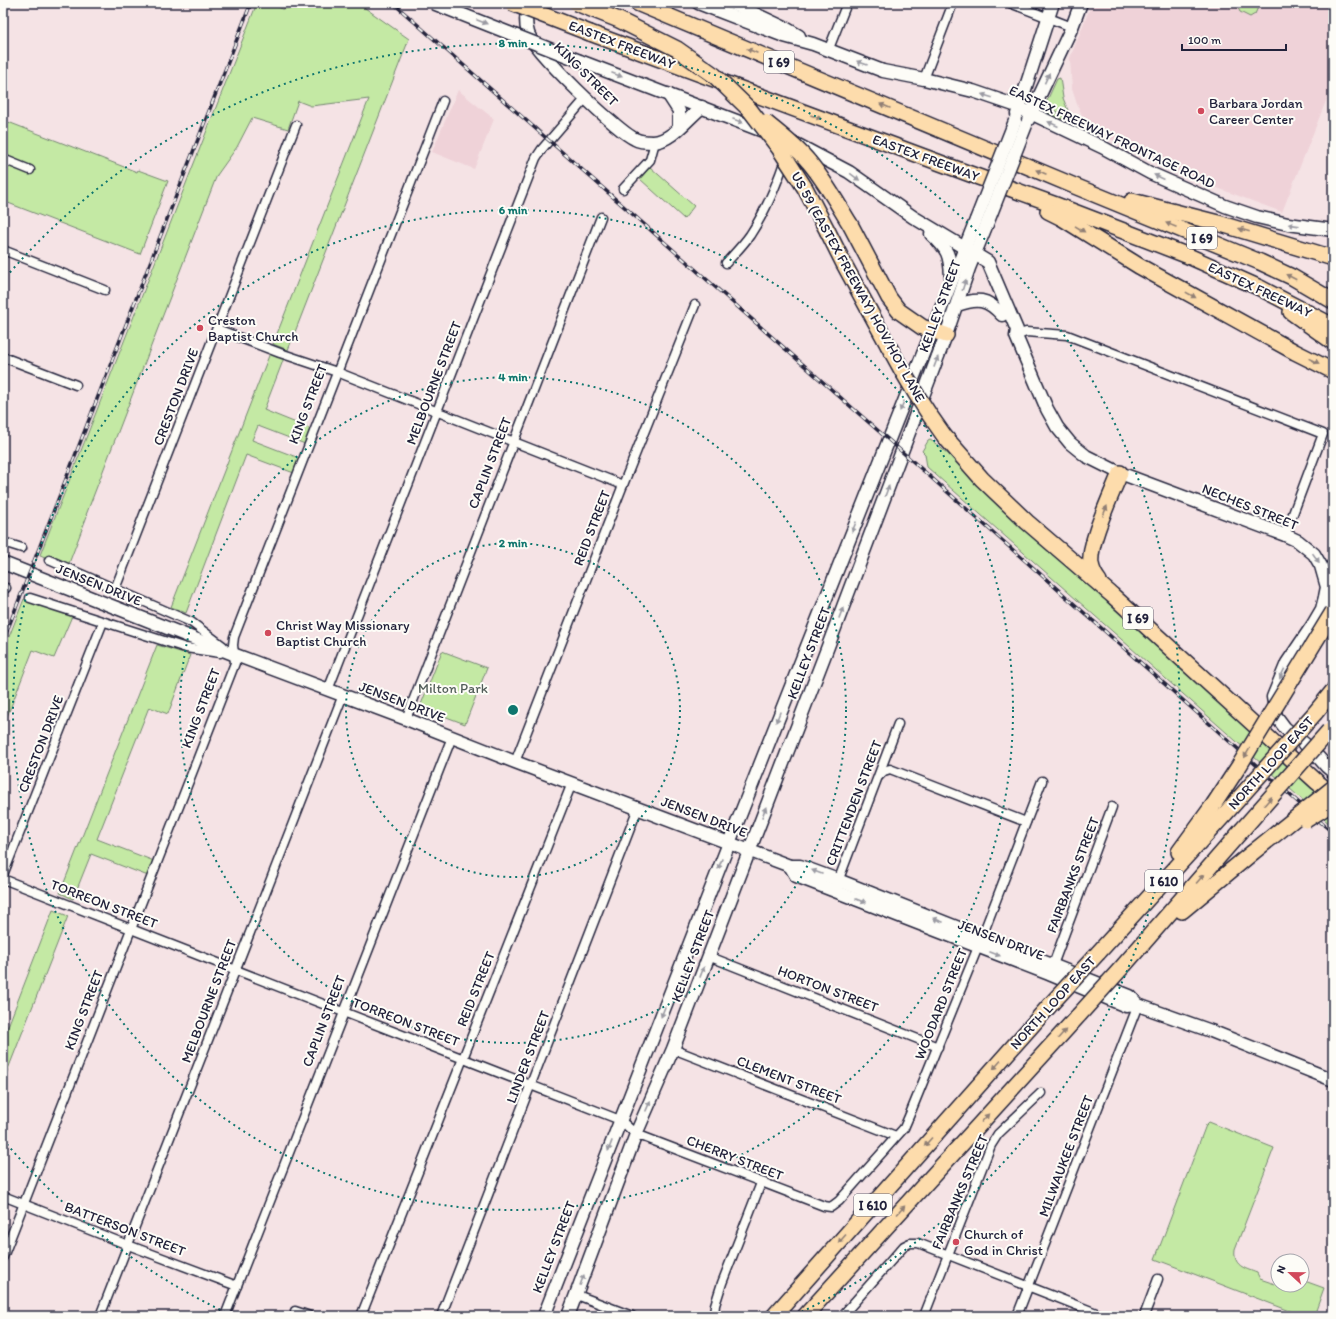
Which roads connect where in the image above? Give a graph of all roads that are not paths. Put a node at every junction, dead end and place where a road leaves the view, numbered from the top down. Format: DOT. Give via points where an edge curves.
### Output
graph roads {
  1 [pos="433,3"];
  2 [pos="512,3"];
  3 [pos="529,3"];
  4 [pos="576,3"];
  5 [pos="638,3"];
  6 [pos="698,3"];
  7 [pos="846,3"];
  8 [pos="953,3"];
  9 [pos="1010,3"];
  10 [pos="1053,3"];
  11 [pos="1081,3"];
  12 [pos="738,4"];
  13 [pos="1047,17"];
  14 [pos="1072,27"];
  15 [pos="813,44"];
  16 [pos="828,51"];
  17 [pos="924,79"];
  18 [pos="668,94"];
  19 [pos="586,98"];
  20 [pos="443,101"];
  21 [pos="702,107"];
  22 [pos="1018,108"];
  23 [pos="750,110"];
  24 [pos="1031,114"];
  25 [pos="1020,123"];
  26 [pos="296,125"];
  27 [pos="679,128"];
  28 [pos="655,142"];
  29 [pos="792,142"];
  30 [pos="3,159"];
  31 [pos="30,170"];
  32 [pos="970,174"];
  33 [pos="1077,187"];
  34 [pos="623,189"];
  35 [pos="601,217"];
  36 [pos="913,217"];
  37 [pos="1333,230"];
  38 [pos="3,250"];
  39 [pos="969,251"];
  40 [pos="1333,258"];
  41 [pos="726,263"];
  42 [pos="1242,279"];
  43 [pos="951,282"];
  44 [pos="105,290"];
  45 [pos="1330,298"];
  46 [pos="695,305"];
  47 [pos="957,305"];
  48 [pos="1002,315"];
  49 [pos="1333,326"];
  50 [pos="217,329"];
  51 [pos="932,331"];
  52 [pos="946,335"];
  53 [pos="1016,336"];
  54 [pos="1333,342"];
  55 [pos="3,357"];
  56 [pos="1333,371"];
  57 [pos="337,372"];
  58 [pos="76,385"];
  59 [pos="437,412"];
  60 [pos="514,442"];
  61 [pos="1120,473"];
  62 [pos="623,485"];
  63 [pos="1285,535"];
  64 [pos="3,542"];
  65 [pos="22,548"];
  66 [pos="49,560"];
  67 [pos="3,563"];
  68 [pos="1101,585"];
  69 [pos="115,589"];
  70 [pos="30,598"];
  71 [pos="1333,612"];
  72 [pos="103,622"];
  73 [pos="233,654"];
  74 [pos="328,690"];
  75 [pos="1333,691"];
  76 [pos="343,695"];
  77 [pos="406,719"];
  78 [pos="898,724"];
  79 [pos="1331,728"];
  80 [pos="452,737"];
  81 [pos="515,762"];
  82 [pos="1333,772"];
  83 [pos="878,776"];
  84 [pos="1042,781"];
  85 [pos="572,783"];
  86 [pos="1333,788"];
  87 [pos="1333,795"];
  88 [pos="1333,803"];
  89 [pos="1112,807"];
  90 [pos="638,808"];
  91 [pos="1026,822"];
  92 [pos="728,842"];
  93 [pos="749,851"];
  94 [pos="1252,853"];
  95 [pos="3,875"];
  96 [pos="3,879"];
  97 [pos="836,886"];
  98 [pos="132,929"];
  99 [pos="980,942"];
  100 [pos="1100,950"];
  101 [pos="1138,950"];
  102 [pos="708,956"];
  103 [pos="235,969"];
  104 [pos="1051,970"];
  105 [pos="1138,1005"];
  106 [pos="343,1012"];
  107 [pos="938,1047"];
  108 [pos="673,1048"];
  109 [pos="462,1058"];
  110 [pos="1333,1080"];
  111 [pos="531,1085"];
  112 [pos="1042,1093"];
  113 [pos="620,1120"];
  114 [pos="636,1134"];
  115 [pos="896,1136"];
  116 [pos="761,1183"];
  117 [pos="3,1196"];
  118 [pos="842,1198"];
  119 [pos="24,1204"];
  120 [pos="128,1245"];
  121 [pos="948,1254"];
  122 [pos="3,1257"];
  123 [pos="846,1270"];
  124 [pos="1158,1279"];
  125 [pos="237,1286"];
  126 [pos="1029,1286"];
  127 [pos="577,1295"];
  128 [pos="295,1311"];
  129 [pos="100,1316"];
  130 [pos="225,1316"];
  131 [pos="310,1316"];
  132 [pos="361,1316"];
  133 [pos="441,1316"];
  134 [pos="544,1316"];
  135 [pos="568,1316"];
  136 [pos="632,1316"];
  137 [pos="714,1316"];
  138 [pos="774,1316"];
  139 [pos="804,1316"];
  140 [pos="813,1316"];
  141 [pos="842,1316"];
  142 [pos="924,1316"];
  143 [pos="1017,1316"];
  144 [pos="1104,1316"];
  145 [pos="1144,1316"];
  1 -- 18 [label="main road, one-way, bridge"];
  2 -- 32 [label="highway, EASTEX FREEWAY / I 69, one-way, bridge"];
  3 -- 19 [label="main road, KING STREET" via="526,12 528,34 546,57"];
  4 -- 23 [label="highway, US 59 (EASTEX FREEWAY) HOV/HOT LANE, bridge" via="619,20 677,49 714,74"];
  33 -- 5 [label="highway, EASTEX FREEWAY / I 69, one-way"];
  6 -- 15 [label="main road, EASTEX FREEWAY FRONTAGE ROAD" via="784,36"];
  7 -- 16 [label="street"];
  8 -- 17 [label="street"];
  9 -- 13 [label="street"];
  10 -- 13 [label="main road, KELLEY STREET"];
  11 -- 14 [label="main road, KELLEY STREET"];
  12 -- 15 [label="main road"];
  13 -- 14 [label="street"];
  13 -- 22 [label="main road, KELLEY STREET"];
  24 -- 14 [label="main road, KELLEY STREET, one-way"];
  15 -- 16 [label="main road, EASTEX FREEWAY FRONTAGE ROAD"];
  17 -- 16 [label="main road, EASTEX FREEWAY FRONTAGE ROAD, one-way" via="883,71"];
  22 -- 17 [label="main road, EASTEX FREEWAY FRONTAGE ROAD, one-way" via="973,91"];
  18 -- 21 [label="main road"];
  18 -- 27 [label="main road" via="679,112"];
  19 -- 28 [label="main road, KING STREET" via="636,140"];
  19 -- 59 [label="street, MELBOURNE STREET" via="536,158"];
  20 -- 57 [label="street, KING STREET"];
  21 -- 27 [label="main road"];
  21 -- 29 [label="main road, one-way"];
  22 -- 24 [label="main road, EASTEX FREEWAY FRONTAGE ROAD"];
  22 -- 25 [label="main road, KELLEY STREET"];
  23 -- 51 [label="highway, bridge" via="808,161 829,189 889,298 899,311"];
  23 -- 68 [label="highway, US 59 (EASTEX FREEWAY) HOV/HOT LANE / I 69, bridge" via="805,188 906,379 945,437 982,479 1027,522"];
  24 -- 25 [label="main road, KELLEY STREET"];
  37 -- 24 [label="main road, EASTEX FREEWAY FRONTAGE ROAD, one-way" via="1288,224 1225,206 1150,173"];
  25 -- 39 [label="main road, KELLEY STREET, bridge"];
  26 -- 50 [label="street, CRESTON DRIVE"];
  27 -- 28 [label="main road"];
  28 -- 34 [label="street" via="650,160"];
  29 -- 36 [label="main road, one-way" via="849,172"];
  29 -- 41 [label="street" via="766,207 749,236"];
  30 -- 31 [label="street"];
  32 -- 42 [label="highway, EASTEX FREEWAY / I 69" via="1160,245"];
  32 -- 56 [label="highway, one-way" via="1062,218 1139,266"];
  40 -- 33 [label="highway, one-way" via="1218,223"];
  45 -- 33 [label="highway, EASTEX FREEWAY / I 69, one-way" via="1260,262"];
  35 -- 60 [label="street, CAPLIN STREET"];
  36 -- 39 [label="main road"];
  36 -- 43 [label="main road" via="947,250"];
  38 -- 44 [label="street"];
  39 -- 43 [label="main road, KELLEY STREET"];
  47 -- 39 [label="main road, KELLEY STREET, one-way"];
  39 -- 48 [label="main road, NECHES STREET" via="982,266"];
  39 -- 53 [label="main road, NECHES STREET" via="988,262 1017,330"];
  42 -- 49 [label="highway, EASTEX FREEWAY / I 69"];
  42 -- 54 [label="highway"];
  43 -- 51 [label="main road, KELLEY STREET"];
  46 -- 62 [label="street, REID STREET"];
  47 -- 48 [label="main road" via="968,301 982,301 990,304"];
  47 -- 52 [label="main road, KELLEY STREET"];
  48 -- 53 [label="main road, NECHES STREET" via="1011,334"];
  50 -- 57 [label="street"];
  50 -- 69 [label="street, CRESTON DRIVE"];
  51 -- 52 [label="highway"];
  51 -- 92 [label="main road, KELLEY STREET, one-way"];
  93 -- 52 [label="main road, KELLEY STREET, one-way"];
  53 -- 61 [label="main road, NECHES STREET" via="1057,427 1070,443 1086,456"];
  53 -- 63 [label="street" via="1026,332 1067,335 1323,434"];
  55 -- 58 [label="street"];
  57 -- 59 [label="street"];
  57 -- 73 [label="street, KING STREET" via="234,637"];
  59 -- 60 [label="street"];
  59 -- 74 [label="street, MELBOURNE STREET"];
  60 -- 62 [label="street"];
  60 -- 77 [label="street, CAPLIN STREET"];
  61 -- 63 [label="main road, NECHES STREET"];
  68 -- 61 [label="highway, one-way" via="1094,574 1091,553 1096,533"];
  62 -- 81 [label="street, REID STREET"];
  63 -- 82 [label="main road, NECHES STREET, one-way" via="1314,554 1327,586 1322,609 1287,663 1273,697 1276,716 1285,728 1311,749"];
  64 -- 65 [label="street"];
  66 -- 69 [label="street"];
  67 -- 73 [label="main road, JENSEN DRIVE"];
  68 -- 87 [label="highway, US 59 (EASTEX FREEWAY) HOV/HOT LANE / I 69"];
  69 -- 73 [label="street" via="191,622"];
  70 -- 72 [label="street"];
  71 -- 100 [label="highway, one-way, bridge" via="1214,804 1166,870"];
  72 -- 73 [label="street" via="186,648"];
  72 -- 95 [label="street, CRESTON DRIVE"];
  73 -- 74 [label="main road, JENSEN DRIVE"];
  73 -- 98 [label="street, KING STREET" via="234,663"];
  74 -- 76 [label="main road, JENSEN DRIVE"];
  75 -- 100 [label="highway, NORTH LOOP EAST / I 610, bridge"];
  76 -- 77 [label="main road, JENSEN DRIVE"];
  76 -- 103 [label="street, MELBOURNE STREET"];
  77 -- 80 [label="main road, JENSEN DRIVE"];
  78 -- 83 [label="street, CRITTENDEN STREET"];
  101 -- 79 [label="highway, NORTH LOOP EAST / I 610, one-way, bridge"];
  80 -- 81 [label="main road, JENSEN DRIVE"];
  80 -- 106 [label="street, CAPLIN STREET"];
  81 -- 85 [label="main road, JENSEN DRIVE"];
  83 -- 91 [label="street" via="890,769"];
  83 -- 97 [label="street, CRITTENDEN STREET"];
  84 -- 91 [label="street, WOODARD STREET"];
  85 -- 90 [label="main road, JENSEN DRIVE"];
  85 -- 109 [label="street, REID STREET"];
  86 -- 94 [label="highway, bridge"];
  88 -- 94 [label="highway, bridge"];
  89 -- 104 [label="street, FAIRBANKS STREET"];
  90 -- 92 [label="main road, JENSEN DRIVE"];
  90 -- 111 [label="street, LINDER STREET"];
  91 -- 99 [label="street, WOODARD STREET"];
  92 -- 93 [label="main road, JENSEN DRIVE"];
  92 -- 113 [label="main road, KELLEY STREET, one-way"];
  93 -- 97 [label="main road, JENSEN DRIVE" via="790,866 800,866"];
  93 -- 102 [label="main road, KELLEY STREET"];
  94 -- 101 [label="highway"];
  96 -- 98 [label="street, TORREON STREET"];
  97 -- 99 [label="main road, JENSEN DRIVE"];
  98 -- 103 [label="street, TORREON STREET"];
  98 -- 119 [label="street, KING STREET"];
  99 -- 104 [label="main road, JENSEN DRIVE"];
  99 -- 107 [label="street, WOODARD STREET"];
  100 -- 138 [label="highway, NORTH LOOP EAST / I 610, one-way, bridge"];
  123 -- 101 [label="highway, NORTH LOOP EAST / I 610, one-way, bridge"];
  102 -- 107 [label="street, HORTON STREET"];
  108 -- 102 [label="main road, KELLEY STREET, one-way"];
  103 -- 106 [label="street, TORREON STREET"];
  103 -- 120 [label="street, MELBOURNE STREET"];
  104 -- 105 [label="main road, JENSEN DRIVE" via="1130,996"];
  105 -- 110 [label="main road, JENSEN DRIVE"];
  105 -- 126 [label="street, MILWAUKEE STREET"];
  106 -- 109 [label="street, TORREON STREET"];
  106 -- 125 [label="street, CAPLIN STREET"];
  107 -- 115 [label="street, WOODARD STREET" via="904,1128"];
  114 -- 108 [label="main road, KELLEY STREET, one-way"];
  108 -- 115 [label="street, CLEMENT STREET"];
  109 -- 111 [label="street, TORREON STREET"];
  109 -- 132 [label="street, REID STREET"];
  111 -- 113 [label="street, TORREON STREET"];
  111 -- 133 [label="street, LINDER STREET"];
  112 -- 121 [label="street, FAIRBANKS STREET" via="998,1134 991,1145"];
  113 -- 114 [label="street, CHERRY STREET"];
  113 -- 134 [label="main road, KELLEY STREET, one-way"];
  114 -- 116 [label="street, CHERRY STREET"];
  127 -- 114 [label="main road, KELLEY STREET, one-way"];
  115 -- 118 [label="street, WOODARD STREET"];
  116 -- 118 [label="street, CHERRY STREET" via="824,1206 831,1207"];
  116 -- 137 [label="street" via="720,1289"];
  117 -- 119 [label="street, BATTERSON STREET"];
  119 -- 120 [label="street, BATTERSON STREET"];
  119 -- 122 [label="street, KING STREET"];
  120 -- 125 [label="street, BATTERSON STREET"];
  120 -- 129 [label="street, MELBOURNE STREET"];
  121 -- 126 [label="street"];
  121 -- 141 [label="street" via="910,1242"];
  121 -- 142 [label="street, FAIRBANKS STREET"];
  123 -- 139 [label="highway, NORTH LOOP EAST / I 610"];
  123 -- 140 [label="highway"];
  124 -- 145 [label="street"];
  125 -- 130 [label="street, CAPLIN STREET"];
  126 -- 143 [label="street, MILWAUKEE STREET"];
  126 -- 144 [label="street"];
  127 -- 135 [label="main road, KELLEY STREET"];
  127 -- 136 [label="street"];
  128 -- 131 [label="street"];
}
